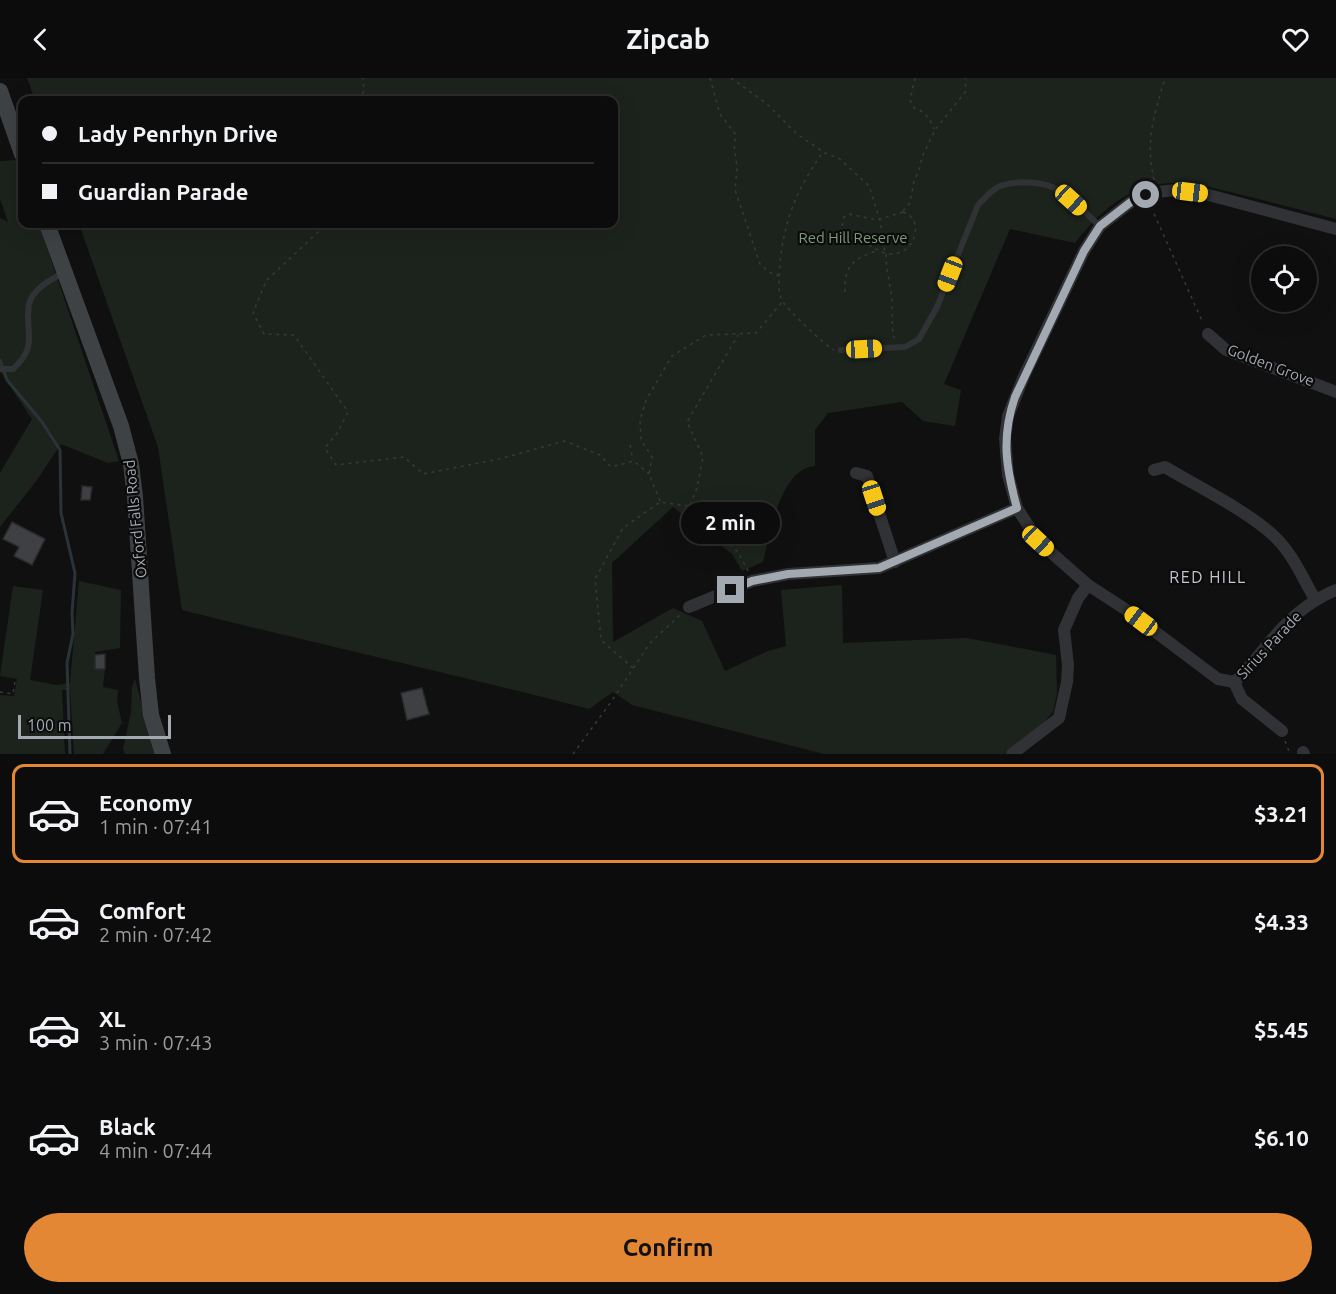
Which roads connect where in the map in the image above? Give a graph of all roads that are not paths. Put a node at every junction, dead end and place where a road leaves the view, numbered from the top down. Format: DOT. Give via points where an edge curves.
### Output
graph roads {
  1 [pos="0,91"];
  2 [pos="18,143"];
  3 [pos="1100,226"];
  4 [pos="48,228"];
  5 [pos="1336,229"];
  6 [pos="64,272"];
  7 [pos="1208,334"];
  8 [pos="841,350"];
  9 [pos="0,369"];
  10 [pos="1336,392"];
  11 [pos="1160,464"];
  12 [pos="865,472"];
  13 [pos="1017,508"];
  14 [pos="895,562"];
  15 [pos="1088,585"];
  16 [pos="1336,590"];
  17 [pos="1315,599"];
  18 [pos="689,607"];
  19 [pos="1234,682"];
  20 [pos="1282,731"];
  21 [pos="163,754"];
  22 [pos="1012,754"];
  1 -- 2 [label="street"];
  3 -- 5 [label="street" via="1136,198 1176,190"];
  3 -- 8 [label="lane" via="1049,185 1001,186 978,205 920,339 905,347"];
  3 -- 13 [label="street" via="1084,251 1008,416 1008,475"];
  4 -- 6 [label="street, Oxford Falls Road"];
  6 -- 9 [label="lane" via="41,286 29,304 31,339 25,359 13,369"];
  6 -- 21 [label="street, Oxford Falls Road" via="121,426 131,464 151,715"];
  7 -- 10 [label="street, Golden Grove" via="1226,350"];
  11 -- 17 [label="street" via="1258,522 1276,537"];
  12 -- 14 [label="street"];
  13 -- 14 [label="street"];
  13 -- 15 [label="street" via="1038,541"];
  14 -- 18 [label="street" via="879,568 788,574 752,581"];
  15 -- 19 [label="street" via="1218,679"];
  15 -- 22 [label="street" via="1064,630 1068,665 1059,718"];
  16 -- 17 [label="street, Sirius Parade"];
  17 -- 19 [label="street, Sirius Parade" via="1281,629"];
  19 -- 20 [label="street" via="1242,699"];
}
